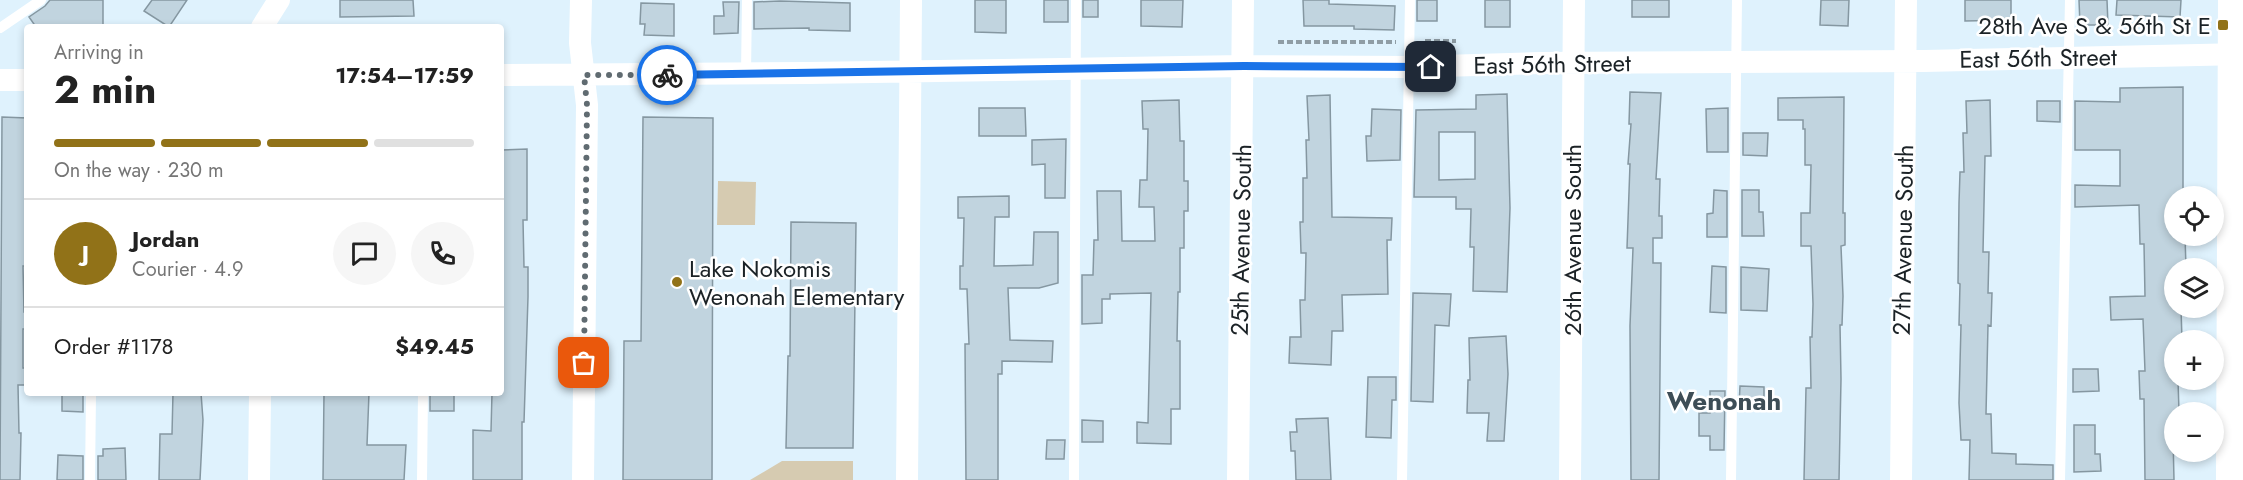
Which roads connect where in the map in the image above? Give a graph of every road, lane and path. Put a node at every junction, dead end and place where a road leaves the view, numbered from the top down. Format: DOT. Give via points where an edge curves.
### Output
graph roads {
  1 [pos="40,0"];
  2 [pos="279,0"];
  3 [pos="581,0"];
  4 [pos="747,0"];
  5 [pos="911,0"];
  6 [pos="1076,0"];
  7 [pos="1243,0"];
  8 [pos="1410,0"];
  9 [pos="1574,0"];
  10 [pos="1737,0"];
  11 [pos="1906,0"];
  12 [pos="2070,0"];
  13 [pos="2234,0"];
  14 [pos="264,24"];
  15 [pos="0,28"];
  16 [pos="2238,54"];
  17 [pos="2070,58"];
  18 [pos="1736,61"];
  19 [pos="1905,61"];
  20 [pos="1574,63"];
  21 [pos="1244,66"];
  22 [pos="1410,68"];
  23 [pos="1076,69"];
  24 [pos="910,71"];
  25 [pos="746,74"];
  26 [pos="504,75"];
  27 [pos="584,75"];
  28 [pos="0,80"];
  29 [pos="24,80"];
  30 [pos="91,396"];
  31 [pos="260,396"];
  32 [pos="423,396"];
  33 [pos="90,480"];
  34 [pos="259,480"];
  35 [pos="422,480"];
  36 [pos="583,480"];
  37 [pos="907,480"];
  38 [pos="1074,480"];
  39 [pos="1238,480"];
  40 [pos="1402,480"];
  41 [pos="1570,480"];
  42 [pos="1731,480"];
  43 [pos="1901,480"];
  44 [pos="2060,480"];
  45 [pos="2232,480"];
  1 -- 15 [label="lane"];
  2 -- 14 [label="street"];
  3 -- 27 [label="street"];
  4 -- 25 [label="lane"];
  5 -- 24 [label="street"];
  6 -- 23 [label="lane"];
  7 -- 21 [label="street, 25th Avenue South"];
  8 -- 22 [label="lane"];
  9 -- 20 [label="street, 26th Avenue South"];
  10 -- 18 [label="lane"];
  11 -- 19 [label="street, 27th Avenue South"];
  12 -- 17 [label="lane"];
  13 -- 16 [label="street"];
  16 -- 17 [label="street, East 56th Street"];
  16 -- 45 [label="street"];
  17 -- 19 [label="street, East 56th Street"];
  17 -- 44 [label="lane"];
  18 -- 19 [label="street, East 56th Street"];
  18 -- 20 [label="street, East 56th Street"];
  18 -- 42 [label="lane"];
  19 -- 43 [label="street, 27th Avenue South"];
  20 -- 22 [label="street, East 56th Street"];
  20 -- 41 [label="street, 26th Avenue South"];
  21 -- 22 [label="street, East 56th Street"];
  21 -- 23 [label="street, East 56th Street"];
  21 -- 39 [label="street, 25th Avenue South"];
  22 -- 40 [label="lane"];
  23 -- 24 [label="street, East 56th Street"];
  23 -- 38 [label="lane"];
  24 -- 25 [label="street, East 56th Street"];
  24 -- 37 [label="street"];
  25 -- 27 [label="street, East 56th Street"];
  26 -- 27 [label="street, East 56th Street"];
  27 -- 36 [label="street" via="587,105"];
  28 -- 29 [label="street"];
  30 -- 33 [label="lane"];
  31 -- 34 [label="street"];
  32 -- 35 [label="lane"];
}
